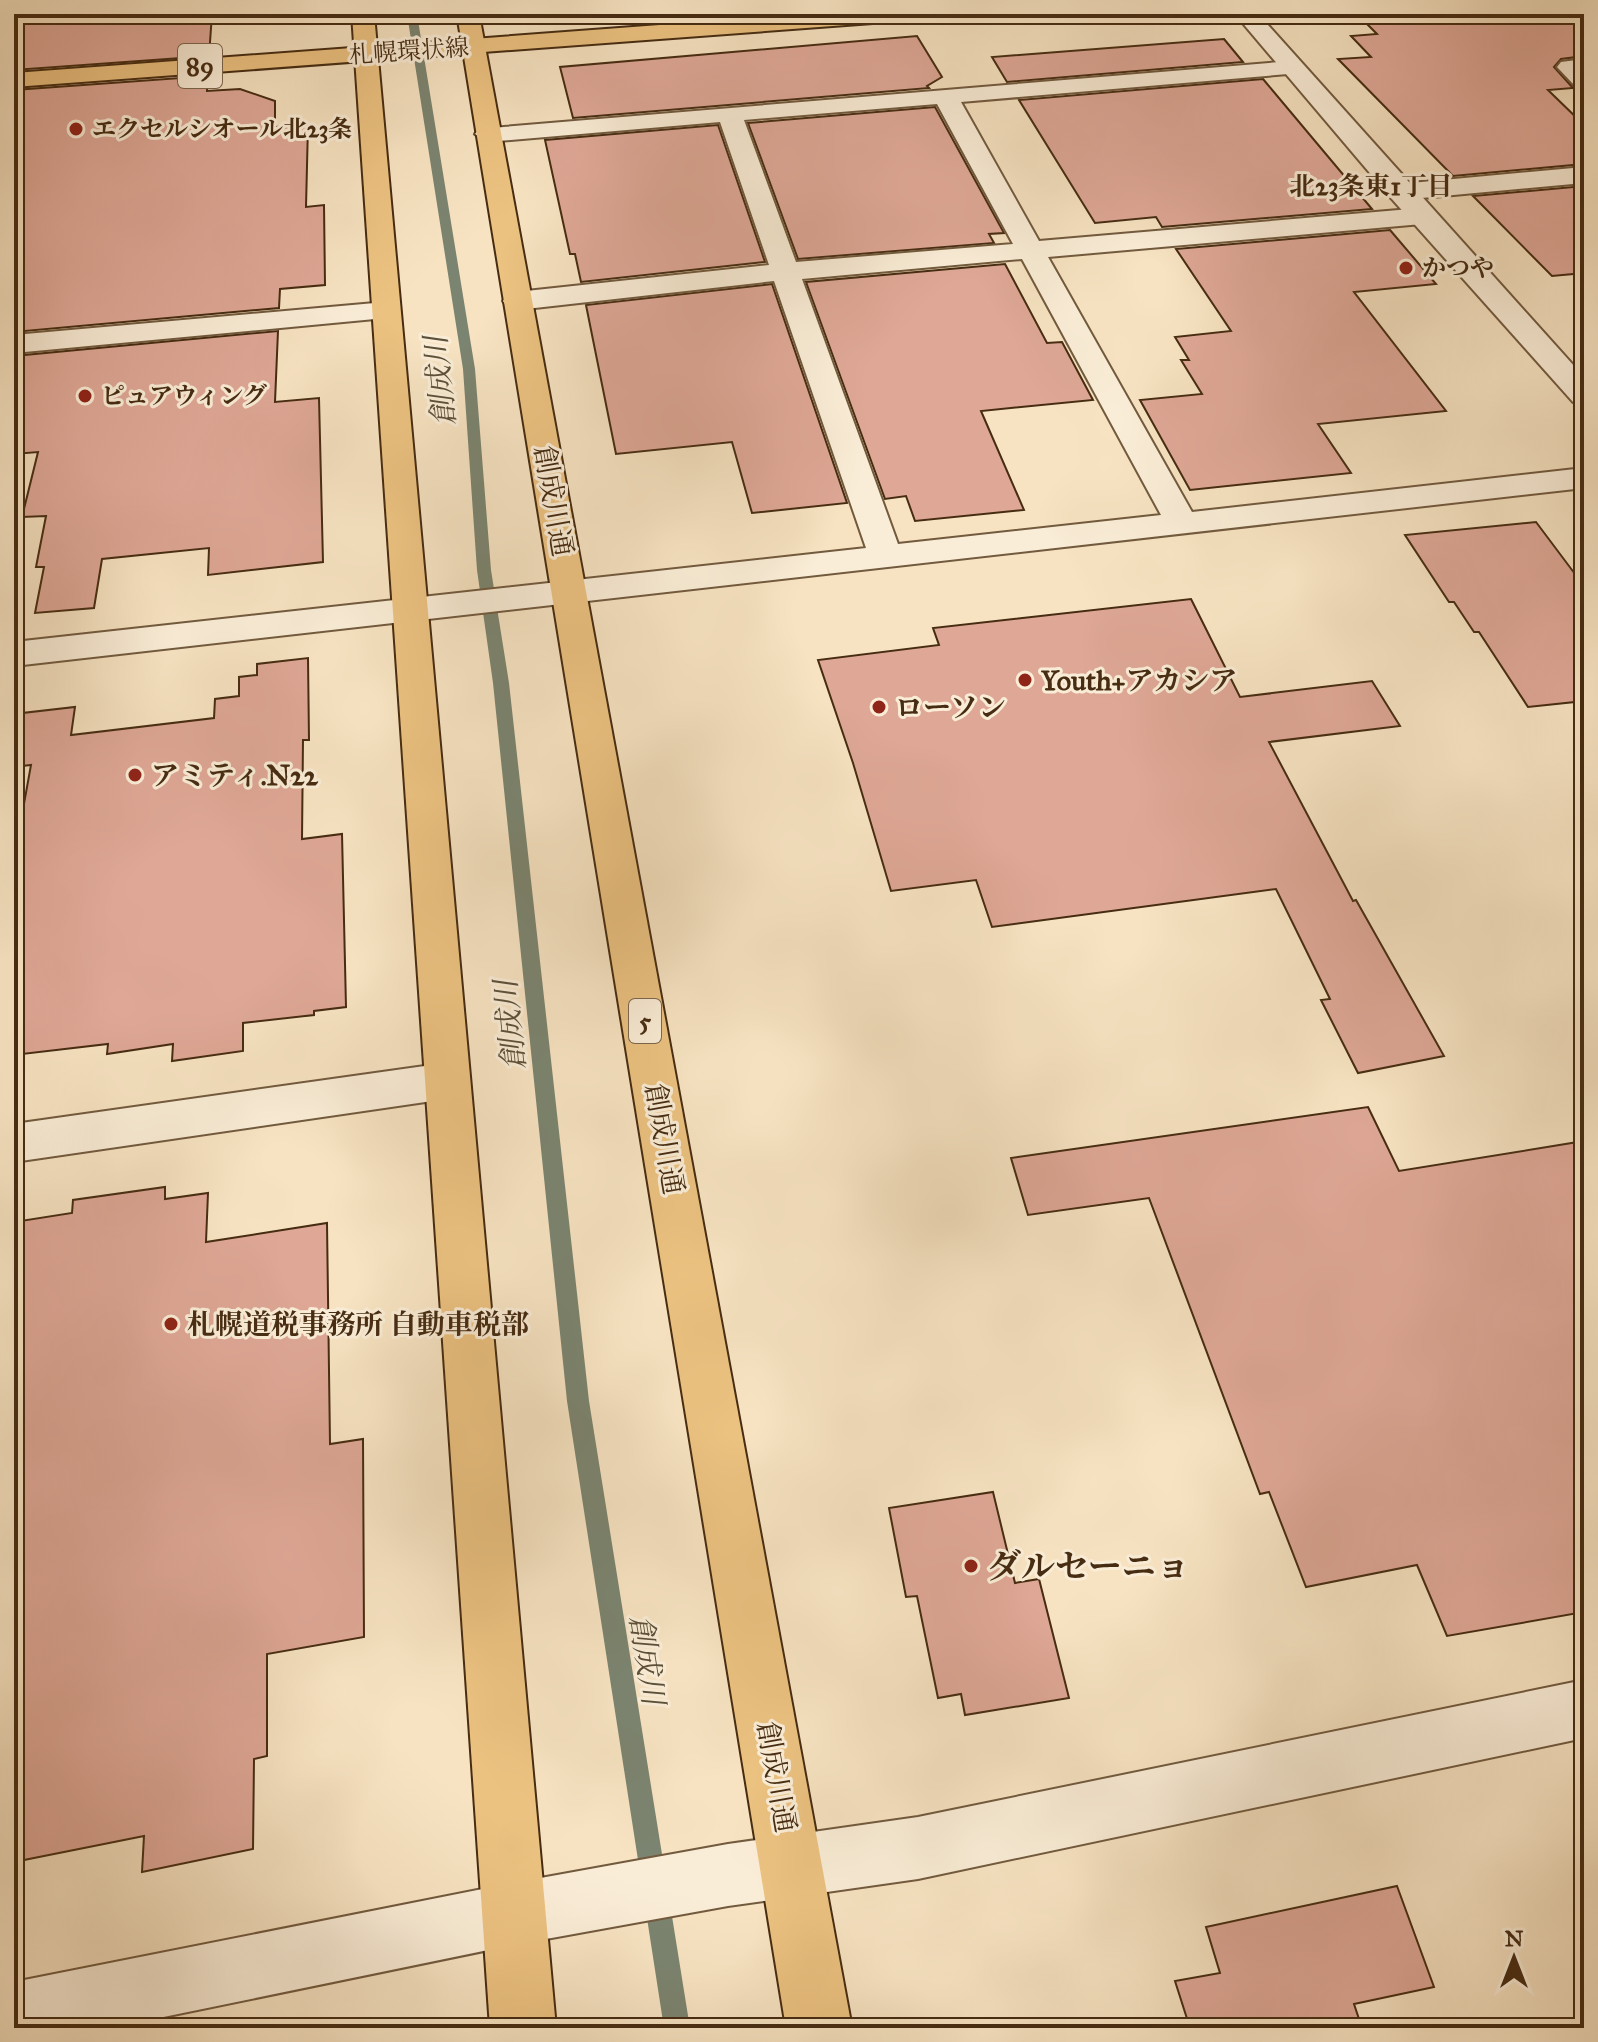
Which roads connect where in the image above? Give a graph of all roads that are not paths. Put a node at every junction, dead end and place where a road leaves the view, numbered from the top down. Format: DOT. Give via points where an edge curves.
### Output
graph roads {
  1 [pos="900,14"];
  2 [pos="1246,14"];
  3 [pos="462,36"];
  4 [pos="371,40"];
  5 [pos="1584,66"];
  6 [pos="1292,68"];
  7 [pos="14,80"];
  8 [pos="1584,81"];
  9 [pos="945,96"];
  10 [pos="729,114"];
  11 [pos="488,134"];
  12 [pos="1584,175"];
  13 [pos="1400,192"];
  14 [pos="1422,216"];
  15 [pos="1028,251"];
  16 [pos="783,272"];
  17 [pos="517,301"];
  18 [pos="386,311"];
  19 [pos="14,344"];
  20 [pos="1584,395"];
  21 [pos="1584,478"];
  22 [pos="1182,524"];
  23 [pos="886,557"];
  24 [pos="549,594"];
  25 [pos="431,607"];
  26 [pos="14,654"];
  27 [pos="446,1081"];
  28 [pos="14,1143"];
  29 [pos="1584,1709"];
  30 [pos="792,1865"];
  31 [pos="513,1914"];
  32 [pos="14,2015"];
  33 [pos="523,2028"];
  34 [pos="819,2028"];
  1 -- 3 [label="main road, 札幌環状線 / 89"];
  2 -- 6 [label="street"];
  3 -- 4 [label="main road, 札幌環状線 / 89"];
  3 -- 11 [label="main road, 創成川通 / 5"];
  4 -- 7 [label="main road, 札幌環状線 / 89"];
  4 -- 18 [label="main road"];
  5 -- 8 [label="street" via="1569,67"];
  6 -- 9 [label="street"];
  6 -- 13 [label="street"];
  9 -- 10 [label="street"];
  9 -- 15 [label="street"];
  10 -- 11 [label="street"];
  10 -- 16 [label="street"];
  11 -- 17 [label="main road, 創成川通 / 5"];
  12 -- 13 [label="street"];
  13 -- 14 [label="street"];
  14 -- 15 [label="street"];
  14 -- 20 [label="street"];
  15 -- 16 [label="street"];
  15 -- 22 [label="street"];
  16 -- 17 [label="street"];
  16 -- 23 [label="street"];
  17 -- 24 [label="main road, 創成川通 / 5"];
  18 -- 19 [label="street"];
  18 -- 25 [label="main road"];
  21 -- 22 [label="street"];
  22 -- 23 [label="street"];
  23 -- 24 [label="street"];
  24 -- 25 [label="street"];
  24 -- 30 [label="main road, 創成川通 / 5"];
  25 -- 26 [label="street"];
  25 -- 27 [label="main road"];
  27 -- 28 [label="street"];
  27 -- 31 [label="main road"];
  29 -- 30 [label="street" via="918,1848"];
  30 -- 31 [label="street"];
  30 -- 34 [label="main road, 創成川通 / 5"];
  31 -- 32 [label="street"];
  31 -- 33 [label="main road"];
}
